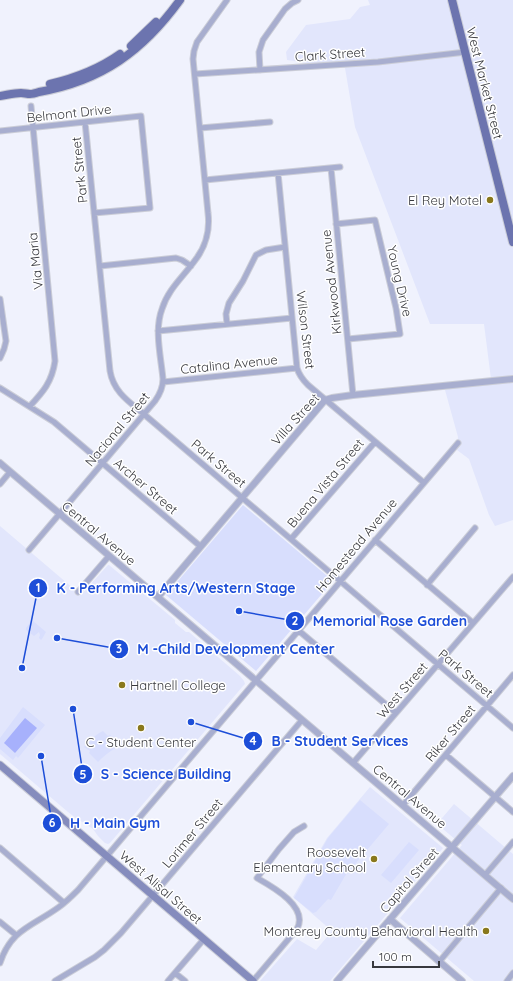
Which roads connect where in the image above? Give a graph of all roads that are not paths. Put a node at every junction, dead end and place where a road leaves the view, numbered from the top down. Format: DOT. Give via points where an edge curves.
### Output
graph roads {
  1 [pos="174,0"];
  2 [pos="180,0"];
  3 [pos="227,0"];
  4 [pos="298,0"];
  5 [pos="452,0"];
  6 [pos="466,52"];
  7 [pos="260,70"];
  8 [pos="195,74"];
  9 [pos="23,92"];
  10 [pos="0,96"];
  11 [pos="31,106"];
  12 [pos="85,122"];
  13 [pos="270,122"];
  14 [pos="33,128"];
  15 [pos="200,128"];
  16 [pos="0,131"];
  17 [pos="340,166"];
  18 [pos="331,168"];
  19 [pos="278,173"];
  20 [pos="205,180"];
  21 [pos="94,213"];
  22 [pos="336,224"];
  23 [pos="513,242"];
  24 [pos="285,248"];
  25 [pos="100,266"];
  26 [pos="191,266"];
  27 [pos="0,299"];
  28 [pos="292,318"];
  29 [pos="227,324"];
  30 [pos="158,331"];
  31 [pos="348,339"];
  32 [pos="0,358"];
  33 [pos="297,368"];
  34 [pos="513,379"];
  35 [pos="163,382"];
  36 [pos="0,388"];
  37 [pos="353,395"];
  38 [pos="325,400"];
  39 [pos="30,406"];
  40 [pos="144,414"];
  41 [pos="375,442"];
  42 [pos="458,442"];
  43 [pos="0,463"];
  44 [pos="102,463"];
  45 [pos="10,472"];
  46 [pos="423,482"];
  47 [pos="0,484"];
  48 [pos="242,498"];
  49 [pos="60,514"];
  50 [pos="475,528"];
  51 [pos="292,539"];
  52 [pos="375,540"];
  53 [pos="200,546"];
  54 [pos="29,550"];
  55 [pos="108,556"];
  56 [pos="513,576"];
  57 [pos="340,581"];
  58 [pos="427,585"];
  59 [pos="78,592"];
  60 [pos="158,597"];
  61 [pos="473,623"];
  62 [pos="298,630"];
  63 [pos="438,664"];
  64 [pos="513,675"];
  65 [pos="256,680"];
  66 [pos="487,706"];
  67 [pos="396,713"];
  68 [pos="302,720"];
  69 [pos="513,728"];
  70 [pos="446,755"];
  71 [pos="353,763"];
  72 [pos="0,764"];
  73 [pos="513,776"];
  74 [pos="495,797"];
  75 [pos="403,805"];
  76 [pos="513,812"];
  77 [pos="304,826"];
  78 [pos="513,842"];
  79 [pos="452,847"];
  80 [pos="0,848"];
  81 [pos="106,856"];
  82 [pos="485,875"];
  83 [pos="501,888"];
  84 [pos="154,896"];
  85 [pos="513,898"];
  86 [pos="64,903"];
  87 [pos="390,919"];
  88 [pos="0,922"];
  89 [pos="16,935"];
  90 [pos="204,939"];
  91 [pos="439,962"];
  92 [pos="0,964"];
  93 [pos="175,972"];
  94 [pos="513,973"];
  95 [pos="55,981"];
  96 [pos="168,981"];
  97 [pos="185,981"];
  98 [pos="253,981"];
  99 [pos="337,981"];
  100 [pos="462,981"];
  101 [pos="507,981"];
  1 -- 9 [label="main road" via="143,36 109,61 73,78"];
  2 -- 9 [label="main road" via="147,40 106,69 72,84 29,94"];
  3 -- 8 [label="street, Nacional Street" via="195,45"];
  4 -- 7 [label="street" via="285,8 263,40 259,52"];
  5 -- 6 [label="main road, West Market Street"];
  6 -- 7 [label="street, Clark Street" via="378,62"];
  6 -- 23 [label="main road, West Market Street"];
  7 -- 8 [label="street, Clark Street"];
  8 -- 15 [label="street, Nacional Street"];
  9 -- 10 [label="main road"];
  11 -- 14 [label="street, Via Maria"];
  12 -- 14 [label="street, Belmont Drive"];
  12 -- 21 [label="street, Park Street"];
  12 -- 21 [label="street, Belmont Drive" via="141,116 150,208"];
  13 -- 15 [label="street"];
  14 -- 16 [label="street, Belmont Drive"];
  14 -- 39 [label="street, Via Maria" via="55,361 48,384"];
  15 -- 20 [label="street, Nacional Street"];
  17 -- 18 [label="street"];
  18 -- 19 [label="street"];
  18 -- 22 [label="street, Kirkwood Avenue"];
  19 -- 20 [label="street"];
  19 -- 24 [label="street, Wilson Street"];
  20 -- 26 [label="street, Nacional Street" via="208,230 206,241"];
  21 -- 25 [label="street, Park Street"];
  22 -- 31 [label="street, Kirkwood Avenue"];
  22 -- 31 [label="street, Young Drive" via="375,220 400,334"];
  24 -- 28 [label="street, Wilson Street"];
  24 -- 29 [label="street" via="266,250 256,255 229,303"];
  25 -- 26 [label="street" via="176,258"];
  25 -- 40 [label="street, Park Street" via="111,375 120,394"];
  26 -- 30 [label="street, Nacional Street" via="167,297 160,313"];
  27 -- 32 [label="street" via="6,341"];
  28 -- 29 [label="street"];
  28 -- 33 [label="street, Wilson Street"];
  29 -- 30 [label="street"];
  30 -- 35 [label="street, Nacional Street"];
  31 -- 37 [label="street, Kirkwood Avenue"];
  33 -- 35 [label="street, Catalina Avenue"];
  33 -- 38 [label="street, Wilson Street" via="304,382"];
  34 -- 37 [label="street, Villa Street"];
  35 -- 40 [label="street, Nacional Street" via="158,397"];
  36 -- 39 [label="street, Archer Street"];
  37 -- 38 [label="street, Villa Street"];
  38 -- 41 [label="street, Wilson Street"];
  38 -- 48 [label="street, Villa Street"];
  39 -- 44 [label="street, Archer Street" via="54,422"];
  40 -- 44 [label="street, Nacional Street"];
  40 -- 48 [label="street, Park Street"];
  41 -- 46 [label="street, Wilson Street"];
  41 -- 51 [label="street, Buena Vista Street"];
  42 -- 46 [label="street, Homestead Avenue"];
  43 -- 45 [label="street, Central Avenue"];
  44 -- 49 [label="street, Nacional Street"];
  44 -- 53 [label="street, Archer Street"];
  45 -- 47 [label="street"];
  45 -- 49 [label="street, Central Avenue"];
  46 -- 52 [label="street, Homestead Avenue"];
  48 -- 51 [label="street, Park Street"];
  48 -- 53 [label="street, Villa Street"];
  49 -- 54 [label="street, Nacional Street"];
  49 -- 55 [label="street, Central Avenue"];
  50 -- 58 [label="street"];
  51 -- 57 [label="street, Park Street"];
  52 -- 57 [label="street, Homestead Avenue"];
  52 -- 58 [label="street"];
  53 -- 60 [label="street, Villa Street"];
  55 -- 59 [label="street"];
  55 -- 60 [label="street, Central Avenue"];
  56 -- 61 [label="street, West Street"];
  57 -- 62 [label="street, Homestead Avenue"];
  57 -- 63 [label="street, Park Street"];
  58 -- 61 [label="street"];
  60 -- 65 [label="street, Central Avenue"];
  61 -- 63 [label="street, West Street"];
  62 -- 65 [label="street, Homestead Avenue"];
  62 -- 67 [label="street"];
  63 -- 66 [label="street, Park Street"];
  63 -- 67 [label="street, West Street"];
  64 -- 66 [label="street, Riker Street"];
  65 -- 68 [label="street, Central Avenue"];
  65 -- 81 [label="street, Homestead Avenue"];
  66 -- 69 [label="street, Park Street"];
  66 -- 70 [label="street, Riker Street"];
  67 -- 71 [label="street, West Street"];
  68 -- 71 [label="street, Central Avenue"];
  68 -- 84 [label="street, Lorimer Street"];
  70 -- 74 [label="street"];
  70 -- 75 [label="street, Riker Street"];
  71 -- 75 [label="street, Central Avenue"];
  72 -- 81 [label="main road, West Alisal Street"];
  73 -- 74 [label="street, Capitol Street"];
  74 -- 76 [label="street"];
  74 -- 79 [label="street, Capitol Street"];
  75 -- 79 [label="street, Central Avenue"];
  77 -- 98 [label="street" via="294,832 256,878 292,903 300,920 297,929"];
  78 -- 82 [label="street"];
  79 -- 82 [label="street, Central Avenue"];
  79 -- 87 [label="street, Capitol Street"];
  80 -- 86 [label="street"];
  81 -- 84 [label="main road, West Alisal Street"];
  81 -- 86 [label="street, Homestead Avenue"];
  82 -- 83 [label="street, Central Avenue"];
  83 -- 85 [label="street, Central Avenue"];
  83 -- 91 [label="street"];
  84 -- 90 [label="main road, West Alisal Street"];
  84 -- 95 [label="street, Lorimer Street" via="104,950"];
  86 -- 89 [label="street, Homestead Avenue"];
  87 -- 91 [label="street"];
  87 -- 99 [label="street, Capitol Street"];
  88 -- 89 [label="street"];
  89 -- 92 [label="street, Homestead Avenue"];
  90 -- 93 [label="street"];
  90 -- 98 [label="main road, West Alisal Street"];
  91 -- 100 [label="street"];
  93 -- 96 [label="street"];
  93 -- 97 [label="street"];
  94 -- 101 [label="street"];
}
